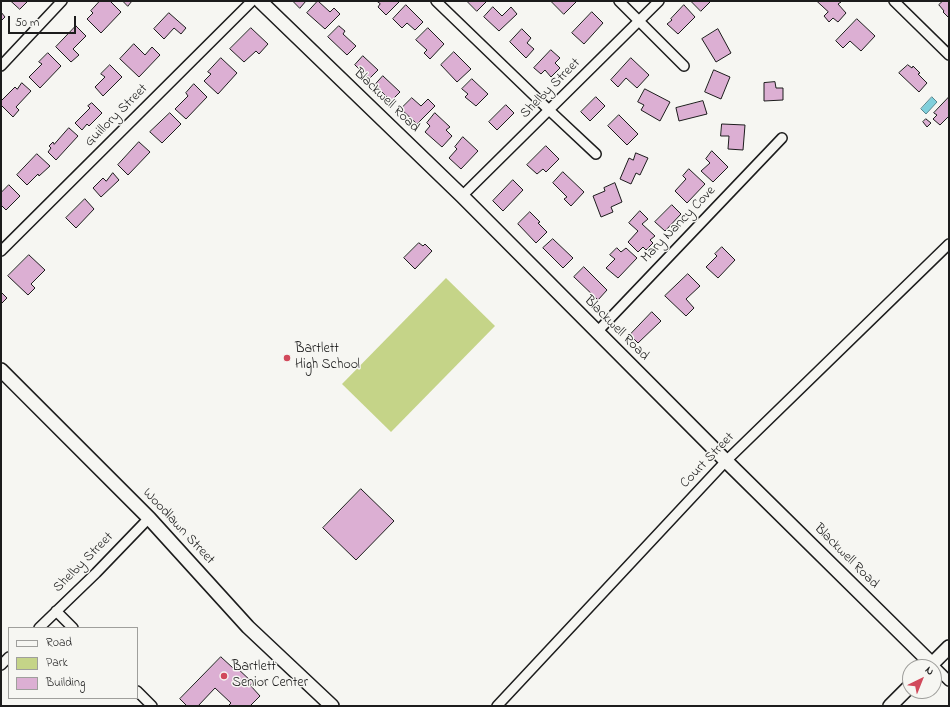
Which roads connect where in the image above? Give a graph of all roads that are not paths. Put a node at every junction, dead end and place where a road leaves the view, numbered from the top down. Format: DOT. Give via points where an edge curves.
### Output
graph roads {
  1 [pos="62,1"];
  2 [pos="252,1"];
  3 [pos="260,1"];
  4 [pos="436,1"];
  5 [pos="619,1"];
  6 [pos="658,1"];
  7 [pos="894,1"];
  8 [pos="639,21"];
  9 [pos="949,55"];
  10 [pos="1,66"];
  11 [pos="684,66"];
  12 [pos="549,110"];
  13 [pos="782,138"];
  14 [pos="596,154"];
  15 [pos="462,196"];
  16 [pos="949,244"];
  17 [pos="1,251"];
  18 [pos="597,332"];
  19 [pos="1,370"];
  20 [pos="726,461"];
  21 [pos="149,518"];
  22 [pos="56,611"];
  23 [pos="40,627"];
  24 [pos="72,627"];
  25 [pos="949,647"];
  26 [pos="923,659"];
  27 [pos="937,659"];
  28 [pos="138,692"];
  29 [pos="902,694"];
  30 [pos="152,706"];
  31 [pos="332,706"];
  32 [pos="497,706"];
  33 [pos="890,706"];
  1 -- 10 [label="street"];
  2 -- 17 [label="street, Guillory Street"];
  3 -- 15 [label="street, Blackwell Road"];
  4 -- 12 [label="street"];
  5 -- 8 [label="street"];
  6 -- 8 [label="street, Shelby Street"];
  7 -- 9 [label="street"];
  8 -- 11 [label="street"];
  8 -- 12 [label="street, Shelby Street"];
  12 -- 14 [label="street"];
  12 -- 15 [label="street, Shelby Street"];
  13 -- 18 [label="street, Mary Nancy Cove"];
  15 -- 18 [label="street, Blackwell Road"];
  16 -- 20 [label="street, Court Street"];
  18 -- 20 [label="street, Blackwell Road"];
  19 -- 21 [label="street, Woodlawn Street"];
  20 -- 26 [label="street, Blackwell Road"];
  20 -- 32 [label="street, Court Street"];
  21 -- 22 [label="street, Shelby Street"];
  21 -- 31 [label="street, Woodlawn Street" via="248,627"];
  22 -- 23 [label="street, Shelby Street"];
  22 -- 24 [label="street"];
  25 -- 27 [label="street"];
  28 -- 30 [label="street"];
  29 -- 33 [label="street"];
}
